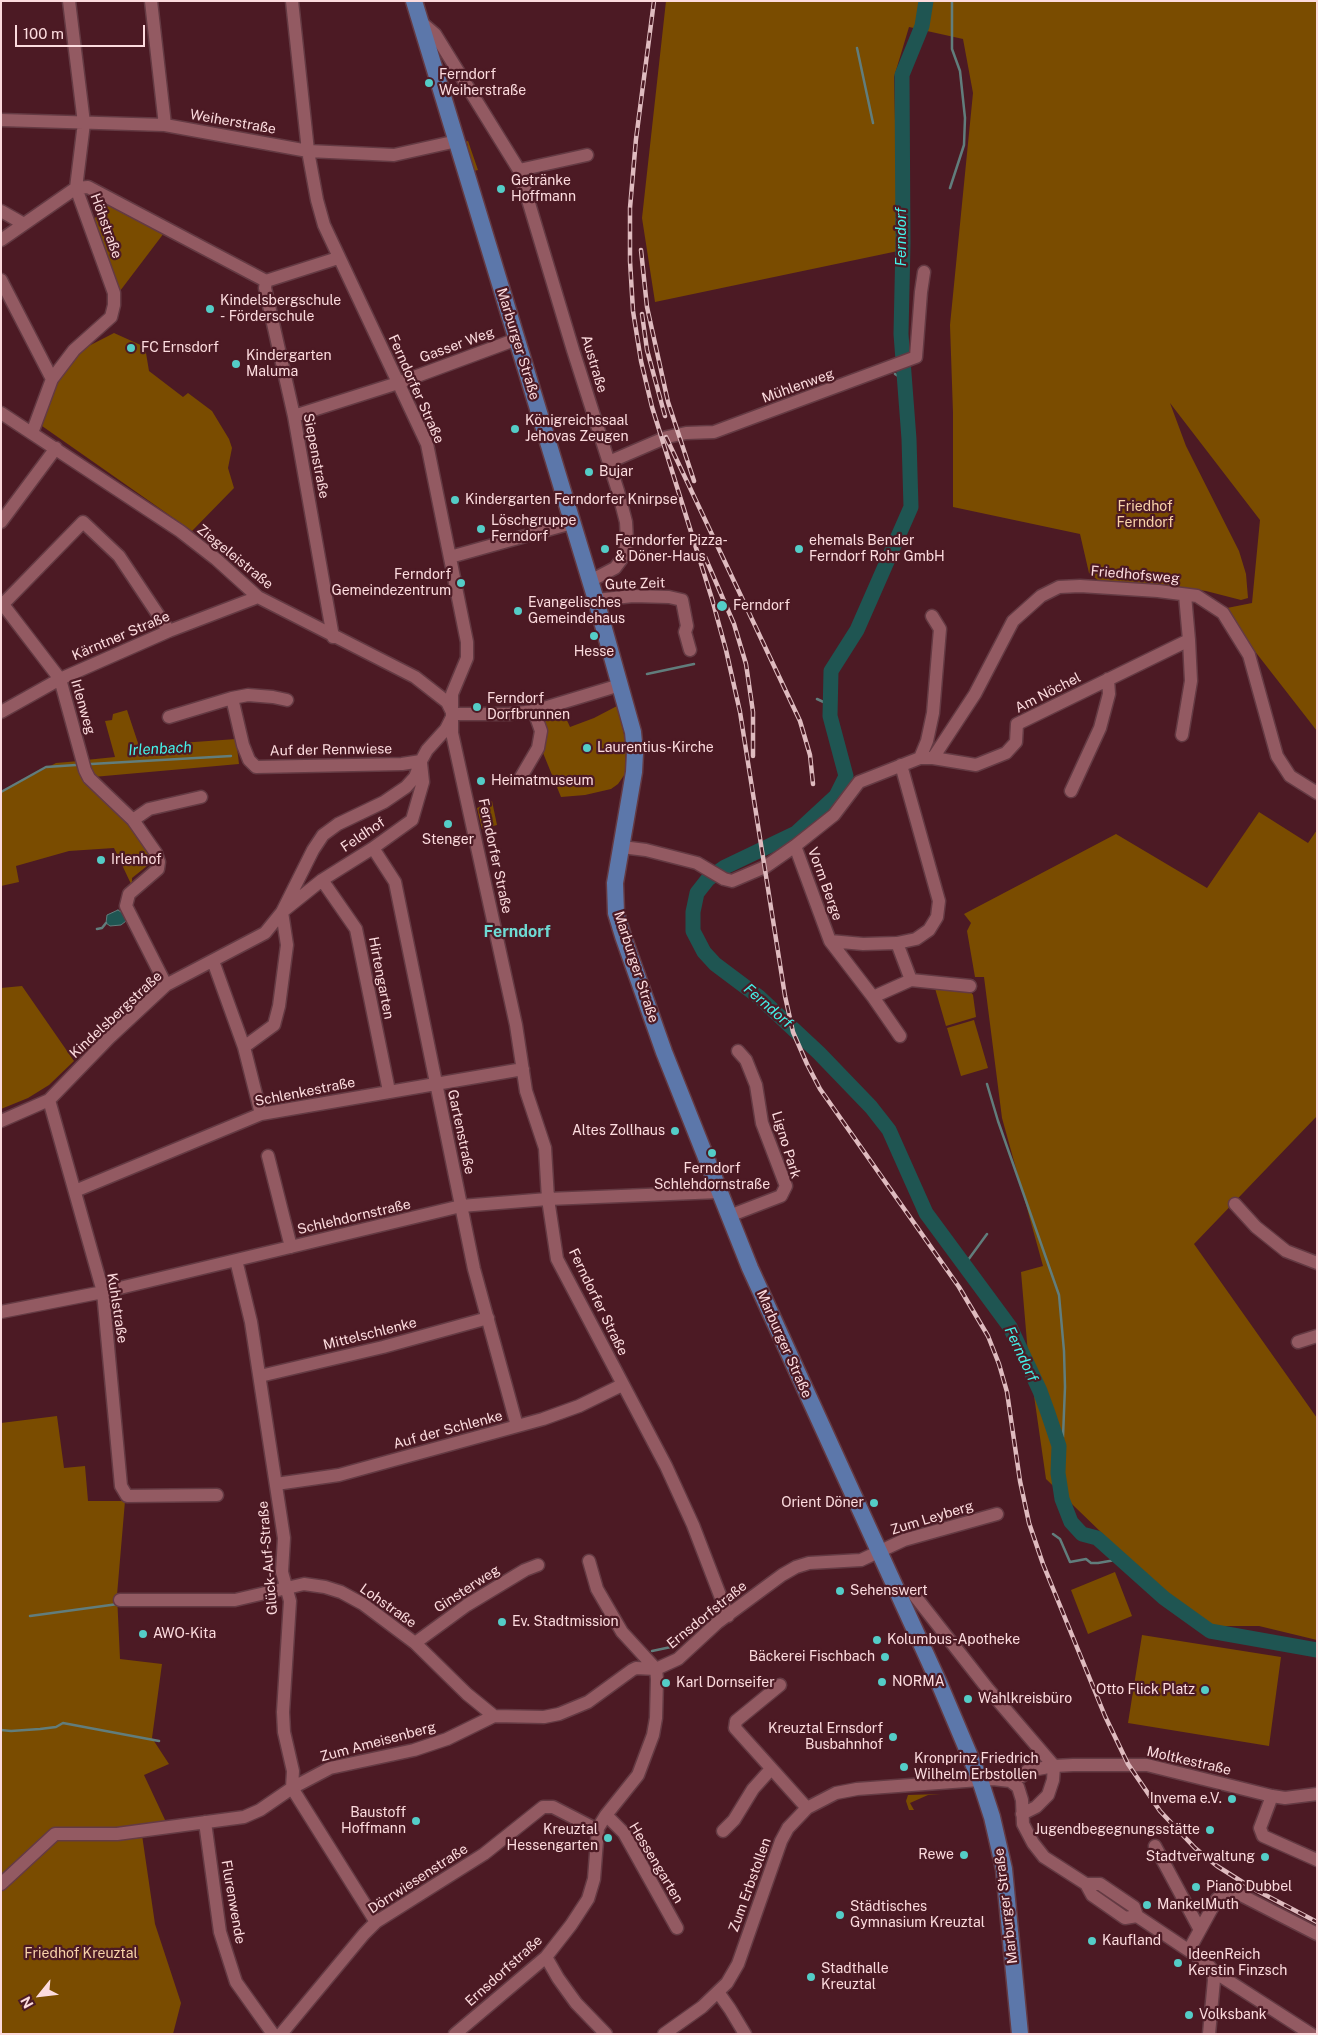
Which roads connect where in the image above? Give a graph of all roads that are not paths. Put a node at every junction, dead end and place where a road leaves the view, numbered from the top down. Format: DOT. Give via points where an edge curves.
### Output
graph roads {
  1 [pos="69,1"];
  2 [pos="151,1"];
  3 [pos="292,1"];
  4 [pos="414,1"];
  5 [pos="421,22"];
  6 [pos="1,120"];
  7 [pos="84,124"];
  8 [pos="165,125"];
  9 [pos="457,140"];
  10 [pos="308,151"];
  11 [pos="587,155"];
  12 [pos="519,170"];
  13 [pos="76,188"];
  14 [pos="1,212"];
  15 [pos="24,224"];
  16 [pos="1,240"];
  17 [pos="338,258"];
  18 [pos="924,272"];
  19 [pos="1,280"];
  20 [pos="266,281"];
  21 [pos="517,339"];
  22 [pos="52,378"];
  23 [pos="398,383"];
  24 [pos="1,413"];
  25 [pos="294,416"];
  26 [pos="32,434"];
  27 [pos="56,448"];
  28 [pos="608,462"];
  29 [pos="1,522"];
  30 [pos="572,523"];
  31 [pos="450,557"];
  32 [pos="590,581"];
  33 [pos="1185,594"];
  34 [pos="258,597"];
  35 [pos="596,600"];
  36 [pos="2,603"];
  37 [pos="932,616"];
  38 [pos="169,631"];
  39 [pos="333,636"];
  40 [pos="1189,640"];
  41 [pos="690,650"];
  42 [pos="60,679"];
  43 [pos="1108,679"];
  44 [pos="620,685"];
  45 [pos="232,698"];
  46 [pos="287,700"];
  47 [pos="534,711"];
  48 [pos="1,712"];
  49 [pos="453,714"];
  50 [pos="169,717"];
  51 [pos="1182,735"];
  52 [pos="926,758"];
  53 [pos="421,761"];
  54 [pos="900,765"];
  55 [pos="521,777"];
  56 [pos="1071,791"];
  57 [pos="1317,793"];
  58 [pos="201,797"];
  59 [pos="133,820"];
  60 [pos="795,846"];
  61 [pos="622,847"];
  62 [pos="373,848"];
  63 [pos="322,880"];
  64 [pos="282,912"];
  65 [pos="830,941"];
  66 [pos="897,944"];
  67 [pos="213,961"];
  68 [pos="911,980"];
  69 [pos="166,985"];
  70 [pos="970,986"];
  71 [pos="872,997"];
  72 [pos="900,1036"];
  73 [pos="244,1047"];
  74 [pos="738,1051"];
  75 [pos="522,1069"];
  76 [pos="436,1083"];
  77 [pos="389,1091"];
  78 [pos="49,1100"];
  79 [pos="261,1114"];
  80 [pos="1,1121"];
  81 [pos="268,1156"];
  82 [pos="76,1191"];
  83 [pos="719,1192"];
  84 [pos="548,1199"];
  85 [pos="1236,1204"];
  86 [pos="461,1206"];
  87 [pos="729,1216"];
  88 [pos="291,1247"];
  89 [pos="236,1260"];
  90 [pos="1317,1263"];
  91 [pos="103,1292"];
  92 [pos="1,1312"];
  93 [pos="488,1318"];
  94 [pos="1317,1336"];
  95 [pos="1298,1342"];
  96 [pos="260,1376"];
  97 [pos="622,1385"];
  98 [pos="517,1426"];
  99 [pos="276,1484"];
  100 [pos="217,1495"];
  101 [pos="997,1514"];
  102 [pos="878,1553"];
  103 [pos="589,1561"];
  104 [pos="538,1565"];
  105 [pos="286,1587"];
  106 [pos="915,1596"];
  107 [pos="120,1600"];
  108 [pos="728,1616"];
  109 [pos="415,1643"];
  110 [pos="656,1669"];
  111 [pos="780,1685"];
  112 [pos="494,1716"];
  113 [pos="1054,1766"];
  114 [pos="771,1769"];
  115 [pos="1022,1776"];
  116 [pos="980,1780"];
  117 [pos="292,1788"];
  118 [pos="1317,1794"];
  119 [pos="1272,1796"];
  120 [pos="807,1808"];
  121 [pos="1022,1814"];
  122 [pos="606,1815"];
  123 [pos="205,1822"];
  124 [pos="598,1828"];
  125 [pos="723,1831"];
  126 [pos="1155,1846"];
  127 [pos="1317,1860"];
  128 [pos="1,1884"];
  129 [pos="376,1922"];
  130 [pos="677,1928"];
  131 [pos="1200,1930"];
  132 [pos="1317,1934"];
  133 [pos="1189,1950"];
  134 [pos="546,1958"];
  135 [pos="1213,1972"];
  136 [pos="718,1992"];
  137 [pos="273,2034"];
  138 [pos="281,2034"];
  139 [pos="455,2034"];
  140 [pos="606,2034"];
  141 [pos="664,2034"];
  142 [pos="745,2034"];
  143 [pos="1020,2034"];
  144 [pos="1209,2034"];
  145 [pos="1311,2034"];
  1 -- 7 [label="street, Höhstraße"];
  2 -- 8 [label="street"];
  3 -- 10 [label="street, Ferndorfer Straße"];
  4 -- 5 [label="main road, Marburger Straße"];
  5 -- 9 [label="main road, Marburger Straße"];
  5 -- 12 [label="street, Austraße" via="435,34"];
  6 -- 7 [label="street, Weiherstraße"];
  7 -- 8 [label="street, Weiherstraße"];
  7 -- 13 [label="street, Höhstraße"];
  8 -- 10 [label="street, Weiherstraße"];
  9 -- 10 [label="street, Weiherstraße" via="394,155"];
  9 -- 21 [label="main road, Marburger Straße"];
  10 -- 17 [label="street, Ferndorfer Straße" via="324,225"];
  11 -- 12 [label="street"];
  12 -- 28 [label="street, Austraße"];
  13 -- 15 [label="street"];
  13 -- 20 [label="street" via="88,187"];
  13 -- 22 [label="street, Höhstraße" via="114,293 114,305 111,317 74,350"];
  14 -- 15 [label="street"];
  15 -- 16 [label="street"];
  17 -- 20 [label="street"];
  17 -- 23 [label="street, Ferndorfer Straße"];
  18 -- 28 [label="street, Mühlenweg" via="916,357 714,432 686,433 661,439"];
  19 -- 22 [label="street"];
  20 -- 25 [label="street, Siepenstraße"];
  21 -- 23 [label="street, Gasser Weg"];
  21 -- 30 [label="main road, Marburger Straße"];
  22 -- 26 [label="street, Höhstraße"];
  23 -- 25 [label="street, Gasser Weg"];
  23 -- 31 [label="street, Ferndorfer Straße" via="427,444"];
  24 -- 26 [label="street, Ziegeleistraße"];
  25 -- 39 [label="street, Siepenstraße"];
  26 -- 27 [label="street, Ziegeleistraße"];
  27 -- 29 [label="street"];
  27 -- 34 [label="street, Ziegeleistraße" via="180,531"];
  28 -- 32 [label="street, Austraße" via="626,522 627,540 615,568"];
  30 -- 31 [label="street"];
  30 -- 32 [label="main road, Marburger Straße"];
  31 -- 49 [label="street, Ferndorfer Straße" via="467,642 467,658 452,694"];
  32 -- 35 [label="main road, Marburger Straße"];
  33 -- 40 [label="street"];
  33 -- 52 [label="street, Friedhofsweg" via="1080,586 1059,588 1041,596 1013,621 975,694"];
  33 -- 57 [label="street, Friedhofsweg" via="1197,596 1223,613 1249,655 1277,756 1290,776"];
  34 -- 38 [label="street, Kärntner Straße"];
  34 -- 39 [label="street, Ziegeleistraße"];
  35 -- 41 [label="street, Gute Zeit" via="633,596 682,600"];
  35 -- 44 [label="main road, Marburger Straße"];
  36 -- 38 [label="street" via="83,522 119,556"];
  36 -- 42 [label="street, Irlenweg"];
  37 -- 52 [label="street" via="940,629"];
  38 -- 42 [label="street, Kärntner Straße"];
  39 -- 49 [label="street, Ziegeleistraße" via="415,677 447,702"];
  40 -- 43 [label="street, Am Nöchel"];
  40 -- 51 [label="street" via="1191,681"];
  42 -- 48 [label="street, Kärntner Straße"];
  42 -- 59 [label="street, Irlenweg" via="89,778"];
  43 -- 52 [label="street, Am Nöchel" via="1017,724 1016,742 1006,753 976,765"];
  43 -- 56 [label="street" via="1109,694 1100,728"];
  44 -- 47 [label="street"];
  44 -- 61 [label="main road, Marburger Straße" via="633,732 635,753"];
  45 -- 46 [label="street" via="248,696"];
  45 -- 50 [label="street"];
  45 -- 53 [label="street, Auf der Rennwiese" via="243,745 249,760 256,766"];
  47 -- 49 [label="street"];
  47 -- 55 [label="street" via="541,732 538,748"];
  49 -- 53 [label="street, Kindelsbergstraße" via="446,729"];
  49 -- 75 [label="street, Ferndorfer Straße" via="452,733 516,1025"];
  52 -- 54 [label="street"];
  53 -- 62 [label="street, Feldhof" via="424,782 412,820"];
  53 -- 64 [label="street, Kindelsbergstraße" via="415,777 406,787 323,835"];
  54 -- 60 [label="street" via="860,782 834,815"];
  54 -- 66 [label="street, Vorm Berge" via="939,901 937,917 929,930 916,939"];
  58 -- 59 [label="street" via="149,809"];
  59 -- 69 [label="street, Irlenweg" via="160,862 158,869 129,894 126,906"];
  60 -- 61 [label="street, Vorm Berge" via="765,867 732,881 697,864"];
  60 -- 65 [label="street, Vorm Berge"];
  61 -- 83 [label="main road, Marburger Straße" via="615,883 616,913 664,1052"];
  62 -- 63 [label="street, Feldhof"];
  62 -- 76 [label="street, Gartenstraße" via="395,882"];
  63 -- 64 [label="street, Feldhof"];
  63 -- 77 [label="street, Hirtengarten" via="356,929"];
  64 -- 67 [label="street, Kindelsbergstraße" via="265,933"];
  64 -- 73 [label="street" via="287,945 280,1006 274,1025"];
  65 -- 66 [label="street, Vorm Berge"];
  65 -- 71 [label="street, Vorm Berge"];
  66 -- 68 [label="street"];
  67 -- 69 [label="street, Kindelsbergstraße"];
  67 -- 73 [label="street"];
  68 -- 70 [label="street"];
  68 -- 71 [label="street"];
  69 -- 78 [label="street, Kindelsbergstraße"];
  71 -- 72 [label="street, Vorm Berge"];
  73 -- 79 [label="street"];
  74 -- 87 [label="street, Ligno Park" via="746,1060 756,1085 762,1123 786,1186 781,1196"];
  75 -- 76 [label="street, Schlenkestraße"];
  75 -- 84 [label="street, Ferndorfer Straße" via="545,1148"];
  76 -- 77 [label="street, Schlenkestraße"];
  76 -- 86 [label="street, Gartenstraße"];
  77 -- 79 [label="street, Schlenkestraße"];
  78 -- 80 [label="street, Kindelsbergstraße"];
  78 -- 82 [label="street, Kuhlstraße"];
  79 -- 82 [label="street, Schlenkestraße"];
  81 -- 88 [label="street"];
  82 -- 91 [label="street, Kuhlstraße"];
  83 -- 84 [label="street, Schlehdornstraße"];
  83 -- 87 [label="main road, Marburger Straße"];
  84 -- 86 [label="street, Schlehdornstraße"];
  84 -- 97 [label="street, Ferndorfer Straße" via="557,1259"];
  85 -- 90 [label="street" via="1256,1227 1286,1251"];
  86 -- 88 [label="street, Schlehdornstraße"];
  86 -- 93 [label="street, Gartenstraße"];
  87 -- 102 [label="main road, Marburger Straße"];
  88 -- 89 [label="street, Schlehdornstraße"];
  89 -- 91 [label="street, Schlehdornstraße"];
  89 -- 96 [label="street, Glück-Auf-Straße"];
  91 -- 92 [label="street, Schlehdornstraße"];
  91 -- 100 [label="street, Kuhlstraße" via="121,1486 127,1496"];
  93 -- 96 [label="street, Mittelschlenke"];
  93 -- 98 [label="street, Gartenstraße"];
  94 -- 95 [label="street"];
  96 -- 99 [label="street, Glück-Auf-Straße"];
  97 -- 98 [label="street, Auf der Schlenke" via="579,1406"];
  97 -- 108 [label="street, Ferndorfer Straße" via="666,1466"];
  98 -- 99 [label="street, Auf der Schlenke" via="339,1475"];
  99 -- 105 [label="street, Glück-Auf-Straße" via="284,1538 282,1572"];
  101 -- 102 [label="street, Zum Leyberg" via="904,1540"];
  102 -- 108 [label="street, Ernsdorfstraße" via="862,1560 809,1563 796,1567"];
  102 -- 116 [label="main road, Marburger Straße"];
  103 -- 110 [label="street" via="597,1589 622,1632"];
  104 -- 109 [label="street, Ginsterweg" via="466,1605"];
  105 -- 107 [label="street, Lohstraße" via="235,1600"];
  105 -- 109 [label="street, Lohstraße" via="304,1584 341,1592 363,1604"];
  105 -- 117 [label="street, Glück-Auf-Straße" via="290,1602 282,1712 293,1771"];
  106 -- 113 [label="street"];
  108 -- 110 [label="street, Ernsdorfstraße" via="678,1658"];
  109 -- 112 [label="street, Lohstraße"];
  110 -- 112 [label="street, Zum Ameisenberg" via="636,1668 588,1702 559,1714 544,1717"];
  110 -- 122 [label="street, Ernsdorfstraße" via="656,1718 647,1756 638,1775"];
  111 -- 114 [label="street" via="736,1721 735,1728"];
  112 -- 117 [label="street, Zum Ameisenberg" via="447,1739 414,1750 330,1768"];
  113 -- 115 [label="street, Moltkestraße" via="1027,1771"];
  113 -- 119 [label="street, Moltkestraße" via="1147,1765"];
  113 -- 121 [label="street" via="1048,1795 1036,1807"];
  114 -- 120 [label="street"];
  114 -- 125 [label="street"];
  116 -- 120 [label="street, Zum Erbstollen" via="857,1789 836,1793"];
  116 -- 121 [label="street" via="1014,1783 1020,1793"];
  116 -- 143 [label="main road, Marburger Straße" via="1004,1870"];
  117 -- 123 [label="street, Zum Ameisenberg" via="244,1817"];
  117 -- 129 [label="street"];
  118 -- 119 [label="street, Moltkestraße" via="1285,1798"];
  119 -- 127 [label="street" via="1260,1828 1263,1836"];
  120 -- 136 [label="street, Zum Erbstollen" via="788,1828 781,1841 738,1964"];
  121 -- 133 [label="street" via="1027,1834 1038,1851 1086,1884 1100,1884 1134,1907 1137,1916"];
  122 -- 124 [label="street, Ernsdorfstraße"];
  122 -- 130 [label="street, Hessengarten" via="624,1833"];
  123 -- 128 [label="street, Zum Ameisenberg" via="117,1834 55,1834"];
  123 -- 137 [label="street, Flurenwende" via="220,1932 236,1982"];
  124 -- 129 [label="street, Dörrwiesenstraße" via="553,1807 543,1807 484,1854"];
  124 -- 134 [label="street, Ernsdorfstraße" via="592,1890"];
  126 -- 131 [label="street"];
  129 -- 138 [label="street, Dörrwiesenstraße"];
  131 -- 132 [label="street" via="1217,1899 1232,1892"];
  131 -- 133 [label="street"];
  133 -- 135 [label="street" via="1206,1962"];
  134 -- 139 [label="street, Ernsdorfstraße"];
  134 -- 140 [label="street" via="576,2004"];
  135 -- 144 [label="street"];
  135 -- 145 [label="street"];
  136 -- 141 [label="street, Zum Erbstollen"];
  136 -- 142 [label="street"];
}
